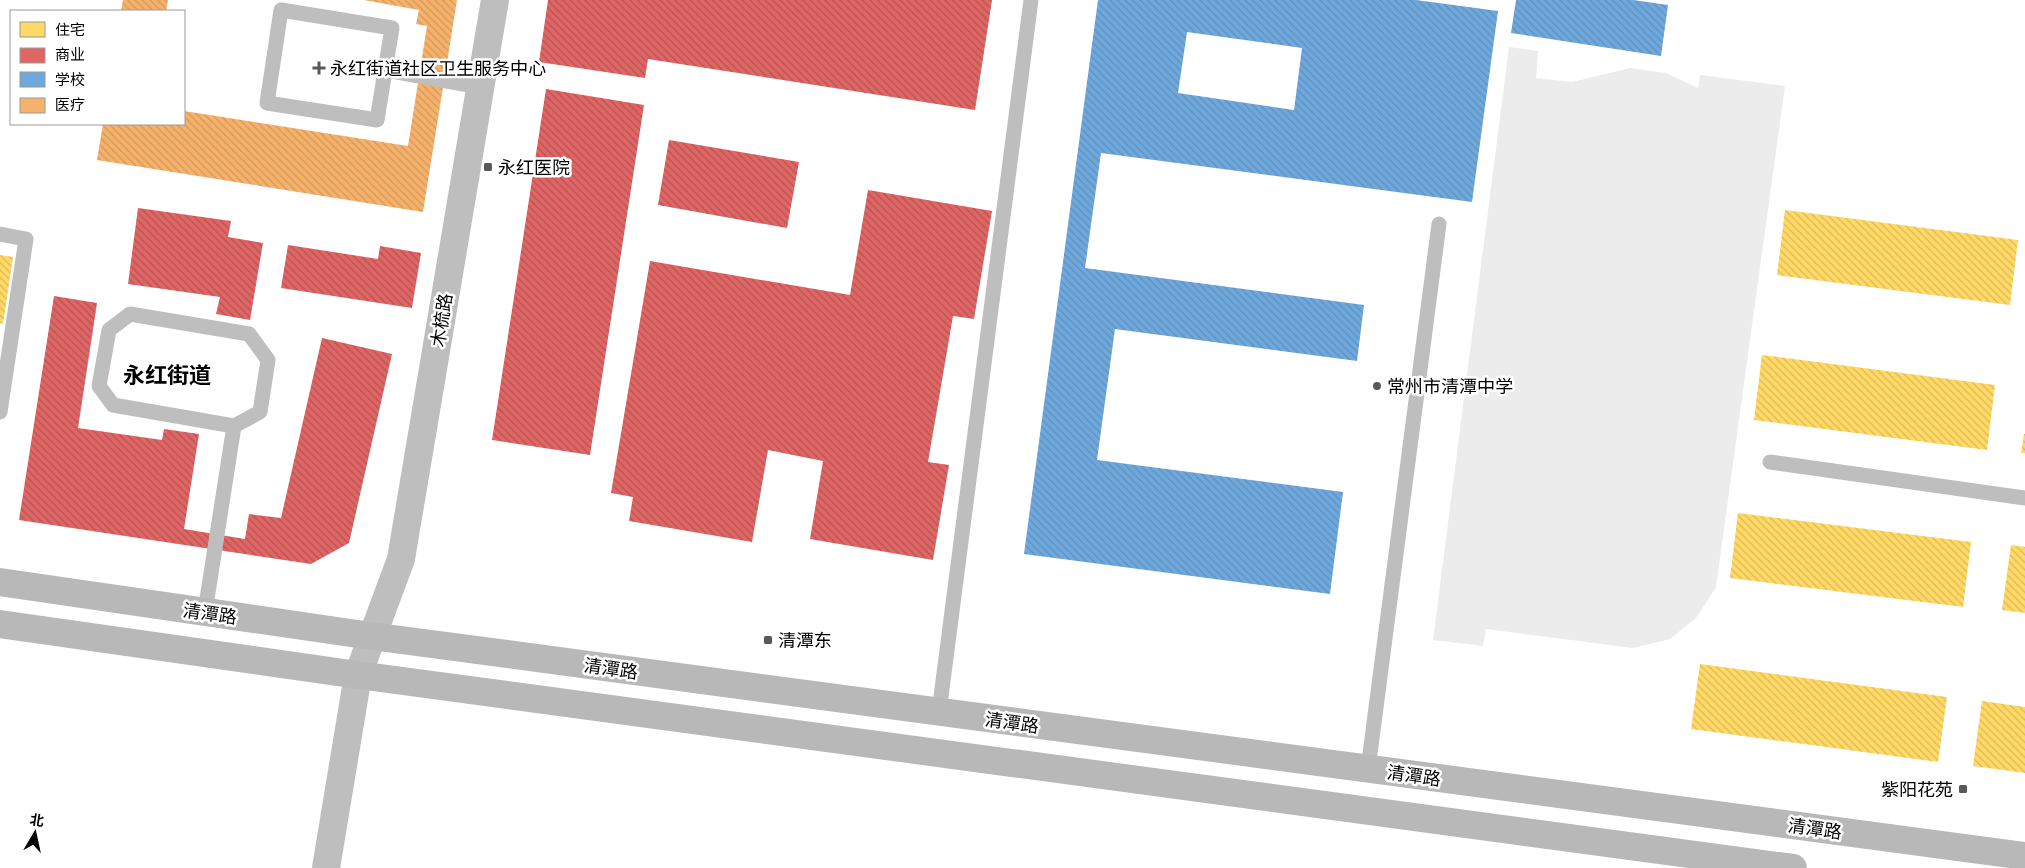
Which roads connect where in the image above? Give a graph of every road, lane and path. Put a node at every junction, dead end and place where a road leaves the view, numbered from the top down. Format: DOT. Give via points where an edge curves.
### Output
graph roads {
  1 [pos="495,0"];
  2 [pos="1031,0"];
  3 [pos="386,70"];
  4 [pos="480,87"];
  5 [pos="1438,224"];
  6 [pos="0,234"];
  7 [pos="0,412"];
  8 [pos="234,426"];
  9 [pos="1770,462"];
  10 [pos="2025,498"];
  11 [pos="0,582"];
  12 [pos="205,612"];
  13 [pos="0,624"];
  14 [pos="371,636"];
  15 [pos="358,675"];
  16 [pos="939,712"];
  17 [pos="1368,769"];
  18 [pos="2025,856"];
  19 [pos="326,868"];
  20 [pos="1793,868"];
  1 -- 4 [label="street, 木梳路"];
  2 -- 16 [label="lane"];
  3 -- 3 [label="lane" via="392,28 281,10 267,103 377,120"];
  3 -- 4 [label="lane"];
  4 -- 14 [label="street, 木梳路" via="401,559"];
  5 -- 17 [label="lane"];
  6 -- 7 [label="lane" via="26,239"];
  8 -- 8 [label="lane" via="260,412 268,360 249,334 130,314 109,330 99,386 113,405"];
  8 -- 12 [label="lane"];
  9 -- 10 [label="lane"];
  11 -- 12 [label="main road, 清潭路"];
  12 -- 14 [label="main road, 清潭路"];
  13 -- 15 [label="main road"];
  14 -- 15 [label="street, 木梳路"];
  14 -- 16 [label="main road, 清潭路"];
  15 -- 19 [label="street, 木梳路"];
  15 -- 20 [label="main road"];
  16 -- 17 [label="main road, 清潭路"];
  17 -- 18 [label="main road, 清潭路"];
}
